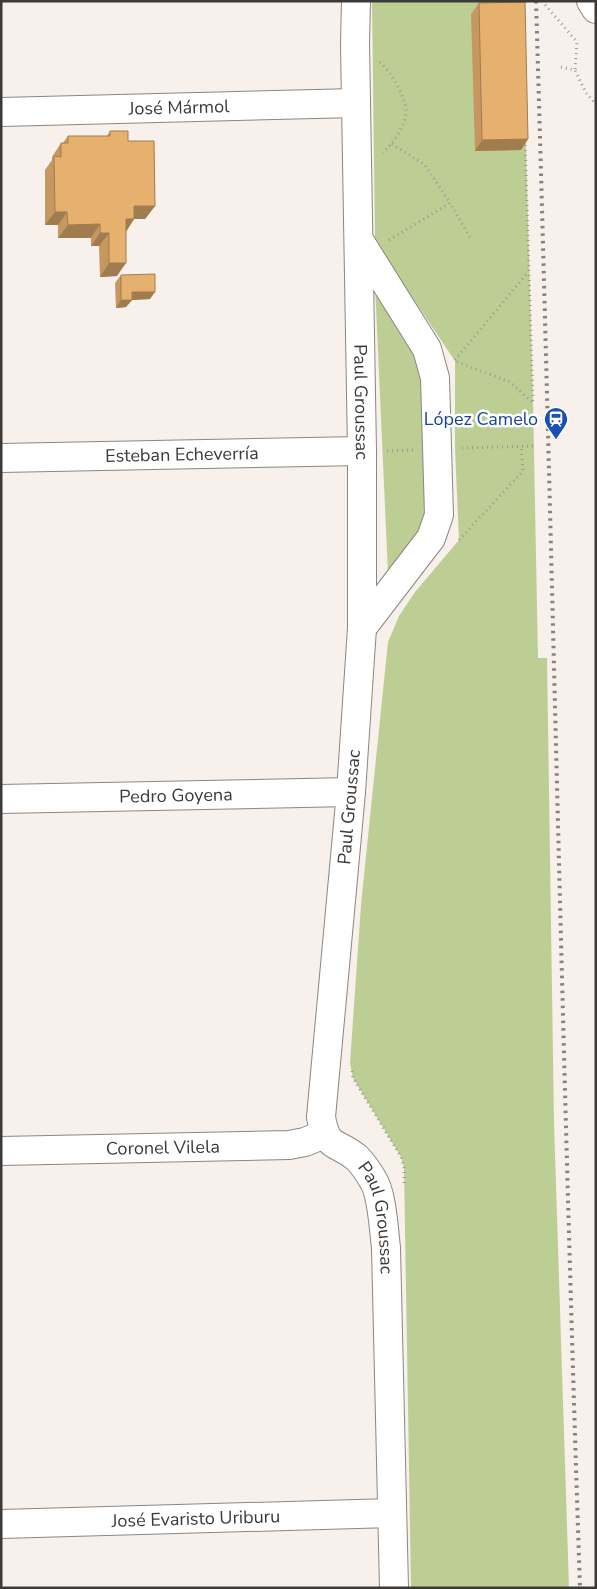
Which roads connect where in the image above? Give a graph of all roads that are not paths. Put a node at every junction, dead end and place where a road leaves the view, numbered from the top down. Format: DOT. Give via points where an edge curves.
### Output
graph roads {
  1 [pos="356,1"];
  2 [pos="591,1"];
  3 [pos="596,9"];
  4 [pos="356,103"];
  5 [pos="1,112"];
  6 [pos="363,247"];
  7 [pos="362,451"];
  8 [pos="1,458"];
  9 [pos="362,628"];
  10 [pos="350,792"];
  11 [pos="1,799"];
  12 [pos="324,1134"];
  13 [pos="1,1151"];
  14 [pos="392,1513"];
  15 [pos="1,1524"];
  16 [pos="394,1588"];
  1 -- 4 [label="street, Paul Groussac"];
  2 -- 3 [label="street"];
  4 -- 5 [label="street, José Mármol"];
  4 -- 6 [label="street, Paul Groussac"];
  6 -- 7 [label="street, Paul Groussac"];
  6 -- 9 [label="street" via="427,349 434,378 439,515 431,538"];
  7 -- 8 [label="street, Esteban Echeverría"];
  7 -- 9 [label="street, Paul Groussac"];
  9 -- 10 [label="street, Paul Groussac"];
  10 -- 11 [label="street, Pedro Goyena"];
  10 -- 12 [label="street, Paul Groussac" via="321,1117"];
  12 -- 13 [label="street, Coronel Vilela" via="289,1145"];
  12 -- 14 [label="street, Paul Groussac" via="332,1144 356,1158 375,1182 379,1200 386,1248"];
  14 -- 15 [label="street, José Evaristo Uriburu"];
  14 -- 16 [label="street, Paul Groussac"];
}
